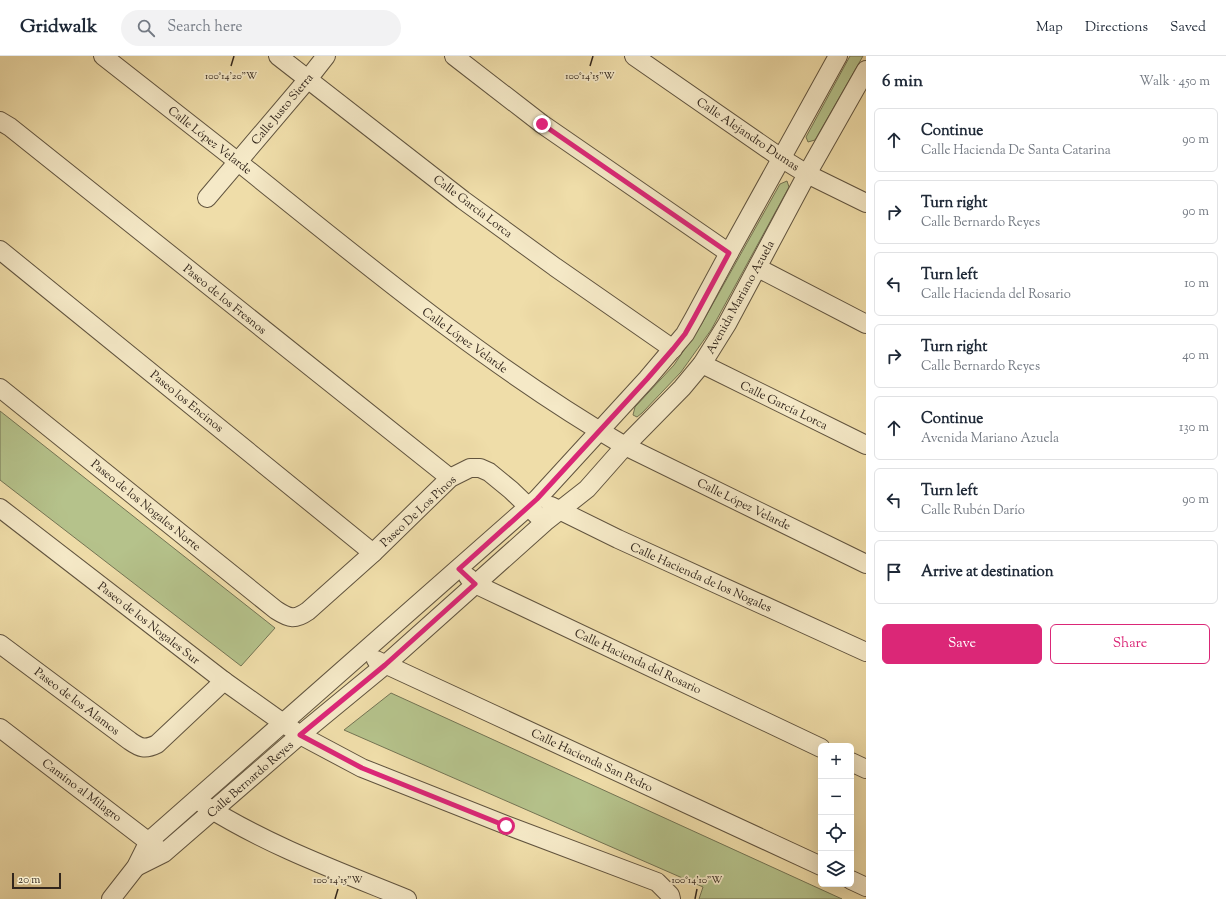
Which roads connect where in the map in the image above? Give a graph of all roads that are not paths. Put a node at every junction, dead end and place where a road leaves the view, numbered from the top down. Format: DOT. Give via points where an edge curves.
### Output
graph roads {
  1 [pos="103,56"];
  2 [pos="278,56"];
  3 [pos="326,56"];
  4 [pos="454,56"];
  5 [pos="634,56"];
  6 [pos="832,58"];
  7 [pos="865,75"];
  8 [pos="308,79"];
  9 [pos="0,121"];
  10 [pos="781,158"];
  11 [pos="237,162"];
  12 [pos="807,174"];
  13 [pos="207,198"];
  14 [pos="866,203"];
  15 [pos="0,250"];
  16 [pos="729,253"];
  17 [pos="758,268"];
  18 [pos="866,324"];
  19 [pos="673,349"];
  20 [pos="702,364"];
  21 [pos="0,388"];
  22 [pos="599,431"];
  23 [pos="866,445"];
  24 [pos="625,446"];
  25 [pos="450,478"];
  26 [pos="532,503"];
  27 [pos="0,508"];
  28 [pos="559,511"];
  29 [pos="545,522"];
  30 [pos="373,553"];
  31 [pos="866,564"];
  32 [pos="459,569"];
  33 [pos="475,584"];
  34 [pos="295,618"];
  35 [pos="0,644"];
  36 [pos="866,652"];
  37 [pos="363,653"];
  38 [pos="385,665"];
  39 [pos="224,680"];
  40 [pos="283,724"];
  41 [pos="0,728"];
  42 [pos="300,735"];
  43 [pos="818,747"];
  44 [pos="854,763"];
  45 [pos="866,769"];
  46 [pos="197,800"];
  47 [pos="214,811"];
  48 [pos="149,842"];
  49 [pos="164,853"];
  50 [pos="818,865"];
  51 [pos="136,867"];
  52 [pos="854,881"];
  53 [pos="866,887"];
  54 [pos="119,897"];
  55 [pos="407,899"];
  56 [pos="670,899"];
  1 -- 11 [label="street, Calle López Velarde"];
  2 -- 8 [label="street, Calle García Lorca"];
  3 -- 8 [label="street, Calle Justo Sierra"];
  4 -- 16 [label="street" via="542,124"];
  5 -- 10 [label="street, Calle Alejandro Dumas"];
  6 -- 10 [label="street"];
  7 -- 12 [label="street, Avenida Mariano Azuela"];
  8 -- 11 [label="street, Calle Justo Sierra"];
  8 -- 19 [label="street, Calle García Lorca" via="463,200"];
  9 -- 25 [label="street, Paseo de los Fresnos"];
  10 -- 12 [label="street, Calle Alejandro Dumas"];
  10 -- 16 [label="street"];
  11 -- 13 [label="street, Calle Justo Sierra"];
  11 -- 22 [label="street, Calle López Velarde" via="417,305 511,374"];
  12 -- 14 [label="street, Calle Alejandro Dumas"];
  12 -- 17 [label="street, Avenida Mariano Azuela"];
  15 -- 30 [label="street, Paseo los Encinos"];
  16 -- 19 [label="street" via="685,334"];
  17 -- 18 [label="street"];
  17 -- 20 [label="street, Avenida Mariano Azuela" via="728,324"];
  19 -- 22 [label="street"];
  20 -- 23 [label="street, Calle García Lorca"];
  20 -- 24 [label="street, Avenida Mariano Azuela"];
  21 -- 34 [label="street, Paseo de los Nogales Norte" via="276,610"];
  22 -- 24 [label="street, Calle López Velarde"];
  22 -- 26 [label="street"];
  24 -- 28 [label="street, Avenida Mariano Azuela" via="587,489"];
  24 -- 31 [label="street, Calle López Velarde"];
  25 -- 26 [label="street, Paseo De Los Pinos" via="470,468 480,468"];
  25 -- 30 [label="street, Paseo De Los Pinos"];
  26 -- 28 [label="street, Calle Hacienda de los Nogales"];
  26 -- 29 [label="street, Paseo De Los Pinos"];
  26 -- 32 [label="street, Calle Bernardo Reyes"];
  27 -- 39 [label="street, Paseo de los Nogales Sur"];
  28 -- 29 [label="street, Calle Bernardo Reyes"];
  28 -- 36 [label="street, Calle Hacienda de los Nogales"];
  29 -- 33 [label="street, Calle Bernardo Reyes"];
  30 -- 34 [label="street, Paseo De Los Pinos" via="308,611"];
  32 -- 33 [label="street, Calle Hacienda del Rosario"];
  32 -- 37 [label="street, Calle Bernardo Reyes"];
  33 -- 38 [label="street, Calle Bernardo Reyes"];
  33 -- 43 [label="street, Calle Hacienda del Rosario"];
  35 -- 39 [label="street, Paseo de los Alamos" via="140,748 150,748 157,744"];
  37 -- 38 [label="street, Calle Hacienda San Pedro"];
  37 -- 40 [label="street, Calle Bernardo Reyes"];
  38 -- 42 [label="street, Calle Bernardo Reyes"];
  38 -- 50 [label="street, Calle Hacienda San Pedro"];
  39 -- 40 [label="street, Paseo de los Nogales Sur"];
  40 -- 42 [label="street, Paseo de los Nogales Sur"];
  40 -- 46 [label="street, Calle Bernardo Reyes"];
  41 -- 48 [label="street, Camino al Milagro"];
  42 -- 47 [label="street, Calle Bernardo Reyes"];
  42 -- 56 [label="street, Paseo de los Nogales Sur" via="362,768 506,826 657,882 670,894"];
  44 -- 45 [label="street"];
  46 -- 47 [label="street"];
  46 -- 48 [label="street, Calle Bernardo Reyes"];
  47 -- 49 [label="street, Calle Bernardo Reyes"];
  47 -- 55 [label="street" via="243,828 305,857"];
  48 -- 49 [label="street, Camino al Milagro"];
  48 -- 51 [label="street, Calle Bernardo Reyes"];
  49 -- 51 [label="street, Calle Bernardo Reyes"];
  51 -- 54 [label="street, Calle Bernardo Reyes"];
  52 -- 53 [label="street"];
}
